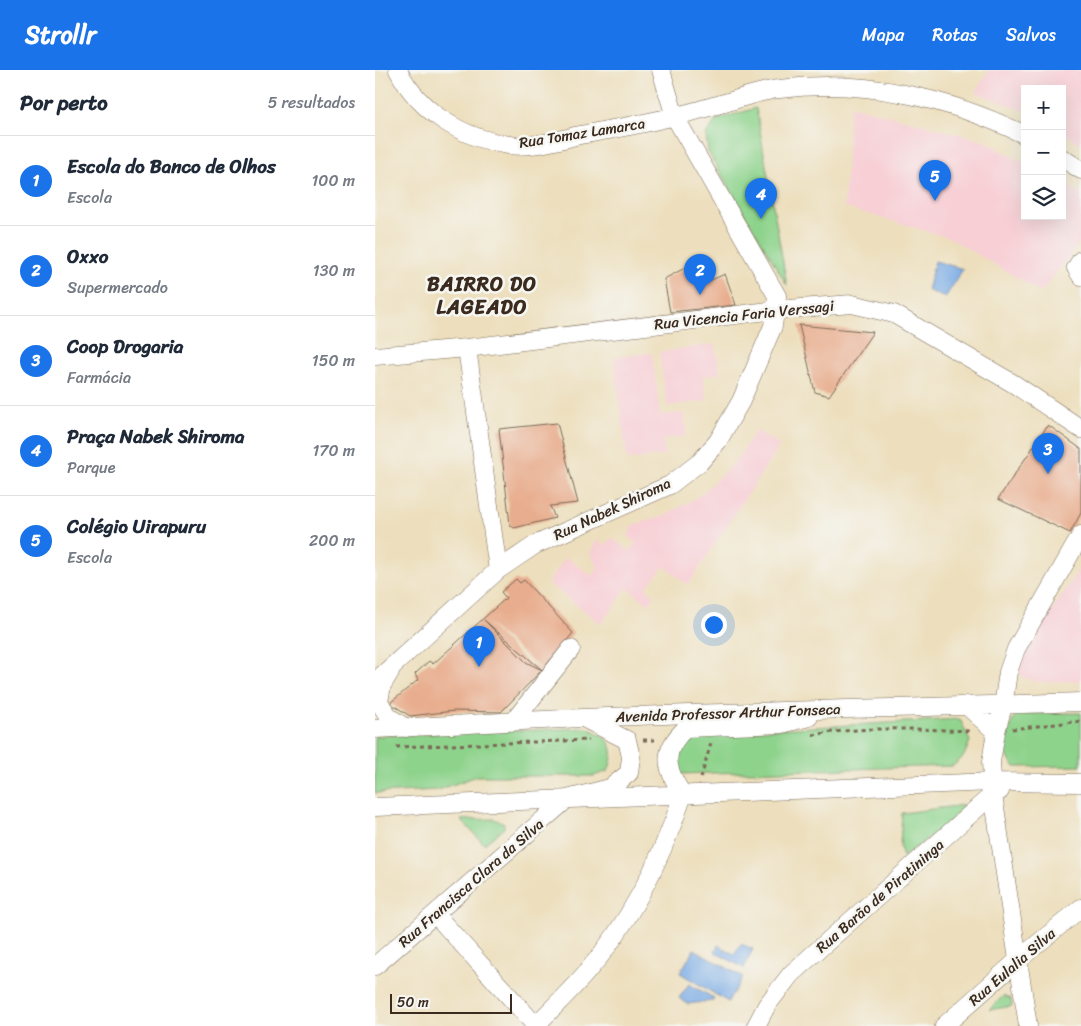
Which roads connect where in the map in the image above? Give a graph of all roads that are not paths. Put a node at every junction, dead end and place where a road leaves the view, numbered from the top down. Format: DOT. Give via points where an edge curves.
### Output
graph roads {
  1 [pos="398,70"];
  2 [pos="661,70"];
  3 [pos="675,117"];
  4 [pos="1021,133"];
  5 [pos="1066,161"];
  6 [pos="1081,170"];
  7 [pos="1081,260"];
  8 [pos="1081,276"];
  9 [pos="776,310"];
  10 [pos="467,348"];
  11 [pos="375,356"];
  12 [pos="1081,429"];
  13 [pos="1081,535"];
  14 [pos="498,570"];
  15 [pos="571,649"];
  16 [pos="393,667"];
  17 [pos="1008,672"];
  18 [pos="375,682"];
  19 [pos="1081,702"];
  20 [pos="1046,704"];
  21 [pos="966,705"];
  22 [pos="1003,706"];
  23 [pos="838,708"];
  24 [pos="583,718"];
  25 [pos="513,722"];
  26 [pos="406,728"];
  27 [pos="375,729"];
  28 [pos="996,732"];
  29 [pos="991,762"];
  30 [pos="972,783"];
  31 [pos="1081,783"];
  32 [pos="993,788"];
  33 [pos="683,795"];
  34 [pos="567,800"];
  35 [pos="375,807"];
  36 [pos="1081,908"];
  37 [pos="435,914"];
  38 [pos="1018,960"];
  39 [pos="375,966"];
  40 [pos="536,1026"];
  41 [pos="756,1026"];
  42 [pos="944,1026"];
  43 [pos="1027,1026"];
  1 -- 3 [label="street, Rua Tomaz Lamarca" via="406,86 433,115 483,139 510,145 536,144"];
  2 -- 3 [label="street"];
  3 -- 4 [label="street, Rua Tomaz Lamarca" via="778,89 868,87 941,102"];
  3 -- 9 [label="street" via="777,296"];
  5 -- 6 [label="street"];
  7 -- 8 [label="street" via="1076,268"];
  9 -- 10 [label="street, Rua Vicencia Faria Verssagi"];
  9 -- 12 [label="street, Rua Vicencia Faria Verssagi" via="852,304 893,314 1015,384"];
  9 -- 14 [label="street, Rua Nabek Shiroma" via="773,326 741,401 718,441 700,462 669,485 535,544"];
  10 -- 11 [label="street, Rua Vicencia Faria Verssagi"];
  10 -- 14 [label="street"];
  13 -- 17 [label="street" via="1016,649"];
  14 -- 16 [label="street, Rua Nabek Shiroma"];
  15 -- 25 [label="street"];
  16 -- 18 [label="street, Rua Nabek Shiroma"];
  16 -- 26 [label="street, Rua Nabek Shiroma" via="382,685 379,702 389,717"];
  17 -- 20 [label="street" via="1011,685 1019,694"];
  17 -- 22 [label="street"];
  19 -- 20 [label="street, Avenida Professor Arthur Fonseca"];
  20 -- 22 [label="street, Avenida Professor Arthur Fonseca"];
  21 -- 22 [label="street, Avenida Professor Arthur Fonseca"];
  21 -- 23 [label="street, Avenida Professor Arthur Fonseca"];
  21 -- 28 [label="street"];
  22 -- 28 [label="street"];
  23 -- 24 [label="street, Avenida Professor Arthur Fonseca"];
  23 -- 33 [label="street" via="782,724 686,728 673,740 667,758 672,778"];
  24 -- 25 [label="street, Avenida Professor Arthur Fonseca"];
  24 -- 34 [label="street" via="627,740 631,757 629,773 610,788"];
  25 -- 26 [label="street, Avenida Professor Arthur Fonseca"];
  26 -- 27 [label="street, Avenida Professor Arthur Fonseca"];
  28 -- 29 [label="street"];
  29 -- 30 [label="street"];
  29 -- 32 [label="street"];
  30 -- 32 [label="street"];
  30 -- 33 [label="street"];
  31 -- 32 [label="street" via="1021,782"];
  32 -- 38 [label="street"];
  32 -- 41 [label="street, Rua Barão de Piratininga" via="791,974 767,1004"];
  33 -- 34 [label="street"];
  33 -- 40 [label="street" via="667,840 614,935 587,972"];
  34 -- 35 [label="street"];
  34 -- 37 [label="street, Rua Francisca Clara da Silva"];
  36 -- 38 [label="street, Rua Eulalia Silva"];
  37 -- 39 [label="street, Rua Francisca Clara da Silva"];
  37 -- 40 [label="street"];
  38 -- 42 [label="street, Rua Eulalia Silva"];
  38 -- 43 [label="street"];
}
